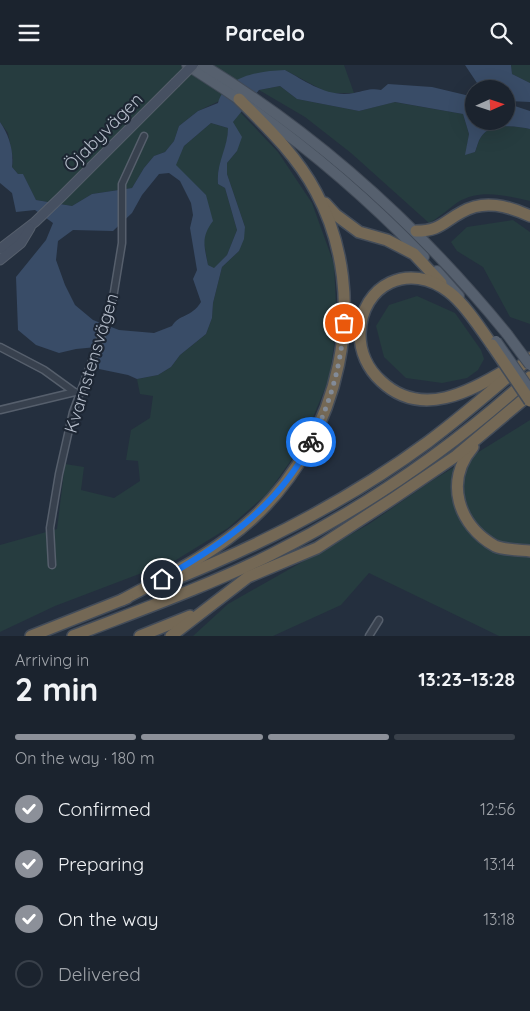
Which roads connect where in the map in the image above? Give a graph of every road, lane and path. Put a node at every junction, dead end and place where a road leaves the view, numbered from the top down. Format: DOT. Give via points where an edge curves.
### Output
graph roads {
  1 [pos="187,65"];
  2 [pos="193,65"];
  3 [pos="203,65"];
  4 [pos="225,84"];
  5 [pos="239,99"];
  6 [pos="255,107"];
  7 [pos="144,136"];
  8 [pos="316,192"];
  9 [pos="530,216"];
  10 [pos="416,231"];
  11 [pos="1,253"];
  12 [pos="458,299"];
  13 [pos="494,343"];
  14 [pos="0,347"];
  15 [pos="530,357"];
  16 [pos="530,365"];
  17 [pos="530,377"];
  18 [pos="530,390"];
  19 [pos="73,391"];
  20 [pos="80,393"];
  21 [pos="530,394"];
  22 [pos="530,401"];
  23 [pos="0,410"];
  24 [pos="486,430"];
  25 [pos="530,551"];
  26 [pos="52,565"];
  27 [pos="122,600"];
  28 [pos="200,612"];
  29 [pos="379,620"];
  30 [pos="31,636"];
  31 [pos="73,636"];
  32 [pos="140,636"];
  33 [pos="171,636"];
  34 [pos="369,636"];
  1 -- 4 [label="main road"];
  2 -- 11 [label="street, Öjabyvägen, bridge" via="62,197"];
  3 -- 4 [label="main road"];
  4 -- 5 [label="main road"];
  4 -- 6 [label="main road"];
  5 -- 6 [label="highway"];
  6 -- 8 [label="highway" via="295,158"];
  6 -- 10 [label="main road" via="327,151"];
  6 -- 12 [label="main road" via="316,155 408,240"];
  7 -- 20 [label="street, Kvarnstensvägen" via="122,185 122,243 106,323"];
  8 -- 12 [label="highway" via="336,215 359,232 387,240 414,254"];
  8 -- 27 [label="highway" via="336,244 344,301 339,363 318,429 295,468 253,518 205,553"];
  9 -- 10 [label="highway" via="504,206 478,205 440,227"];
  10 -- 16 [label="main road, bridge" via="461,279"];
  12 -- 13 [label="highway"];
  12 -- 15 [label="highway" via="419,277 400,278 381,288 369,304 361,324 361,346 370,367 388,387 417,400 439,400 463,394 491,381 507,368"];
  13 -- 18 [label="main road, bridge"];
  13 -- 22 [label="highway, bridge"];
  14 -- 19 [label="street" via="44,370"];
  15 -- 27 [label="highway" via="426,443 328,507 236,554"];
  17 -- 31 [label="highway" via="434,457 357,507 273,553"];
  19 -- 20 [label="street"];
  19 -- 23 [label="street"];
  20 -- 26 [label="street, Kvarnstensvägen" via="58,474 50,528"];
  21 -- 24 [label="highway"];
  24 -- 25 [label="highway" via="467,454 457,478 458,499 467,523 496,546"];
  24 -- 28 [label="highway" via="456,456 317,548 248,577"];
  27 -- 30 [label="highway"];
  28 -- 32 [label="highway"];
  28 -- 33 [label="highway"];
  29 -- 34 [label="street"];
}
